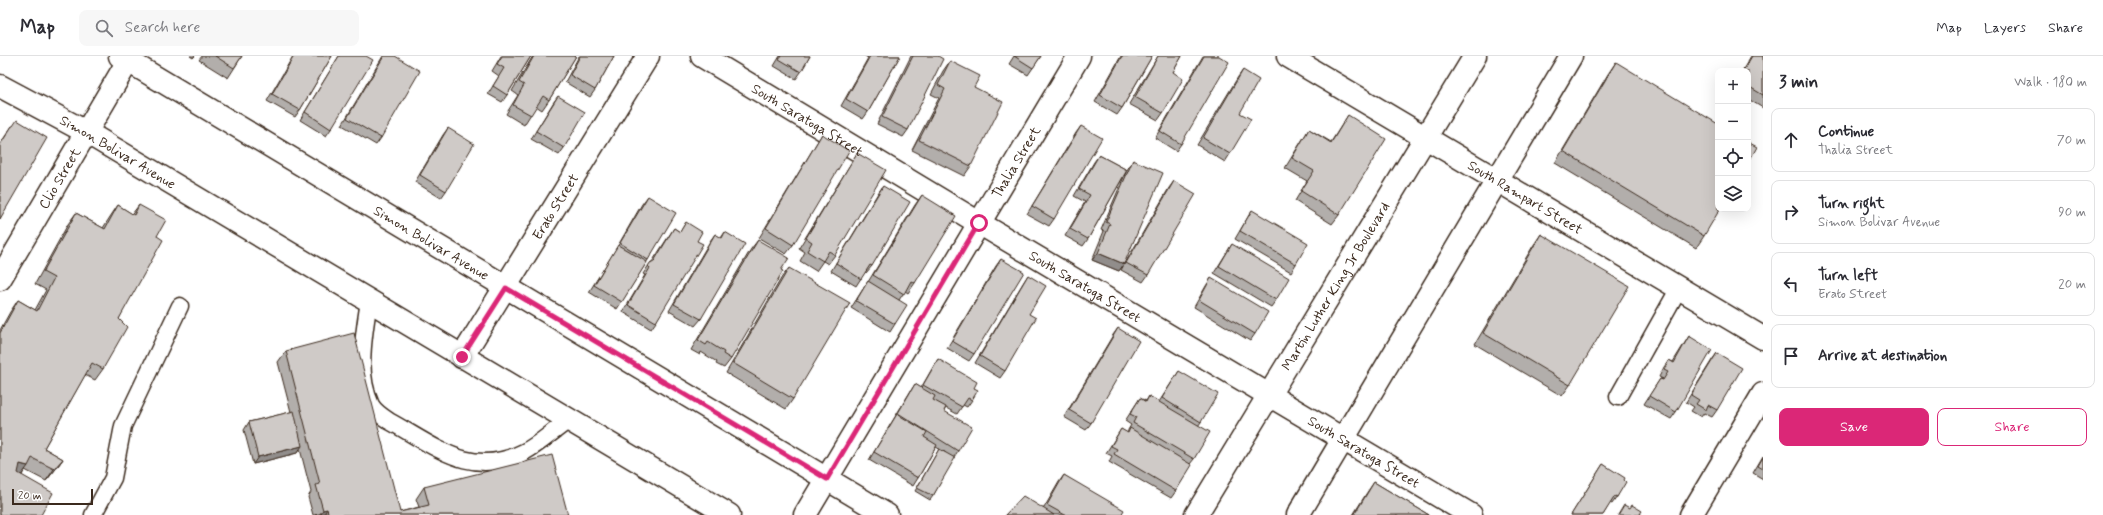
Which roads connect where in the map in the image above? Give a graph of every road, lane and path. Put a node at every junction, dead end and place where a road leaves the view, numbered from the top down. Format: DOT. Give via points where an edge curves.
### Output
graph roads {
  1 [pos="648,56"];
  2 [pos="702,56"];
  3 [pos="1079,56"];
  4 [pos="1288,56"];
  5 [pos="1475,56"];
  6 [pos="1570,56"];
  7 [pos="126,58"];
  8 [pos="0,86"];
  9 [pos="86,132"];
  10 [pos="1425,137"];
  11 [pos="1497,180"];
  12 [pos="979,223"];
  13 [pos="0,279"];
  14 [pos="506,288"];
  15 [pos="1679,288"];
  16 [pos="368,301"];
  17 [pos="180,306"];
  18 [pos="1763,338"];
  19 [pos="462,357"];
  20 [pos="1763,394"];
  21 [pos="1269,395"];
  22 [pos="1618,397"];
  23 [pos="569,420"];
  24 [pos="1343,439"];
  25 [pos="827,479"];
  26 [pos="93,515"];
  27 [pos="729,515"];
  28 [pos="805,515"];
  29 [pos="887,515"];
  30 [pos="1196,515"];
  31 [pos="1298,515"];
  32 [pos="1471,515"];
  33 [pos="1691,515"];
  1 -- 14 [label="street, Erato Street"];
  2 -- 12 [label="street, South Saratoga Street"];
  3 -- 12 [label="street, Thalia Street"];
  4 -- 10 [label="street, South Rampart Street"];
  5 -- 10 [label="street, Martin Luther King Jr Boulevard"];
  6 -- 11 [label="street"];
  7 -- 9 [label="street, Clio Street"];
  7 -- 14 [label="street, Simon Bolivar Avenue"];
  8 -- 9 [label="street, Simon Bolivar Avenue"];
  9 -- 13 [label="street, Clio Street"];
  9 -- 16 [label="street, Simon Bolivar Avenue"];
  10 -- 11 [label="street, South Rampart Street"];
  10 -- 21 [label="street, Martin Luther King Jr Boulevard"];
  11 -- 15 [label="street, South Rampart Street"];
  11 -- 24 [label="street"];
  12 -- 21 [label="street, South Saratoga Street"];
  12 -- 25 [label="street, Thalia Street"];
  14 -- 19 [label="street, Erato Street"];
  14 -- 25 [label="street, Simon Bolivar Avenue"];
  15 -- 18 [label="street, South Rampart Street"];
  15 -- 22 [label="lane"];
  16 -- 19 [label="street, Simon Bolivar Avenue"];
  16 -- 23 [label="lane" via="362,350 365,383 371,406 389,421 461,460 475,463 496,462 524,452"];
  17 -- 26 [label="lane" via="123,426 113,478"];
  19 -- 23 [label="street, Simon Bolivar Avenue"];
  20 -- 33 [label="street"];
  21 -- 24 [label="street, South Saratoga Street"];
  21 -- 30 [label="street, Martin Luther King Jr Boulevard"];
  23 -- 27 [label="street, Simon Bolivar Avenue"];
  24 -- 31 [label="street"];
  24 -- 32 [label="street, South Saratoga Street"];
  25 -- 28 [label="street, Thalia Street"];
  25 -- 29 [label="street, Simon Bolivar Avenue"];
}
